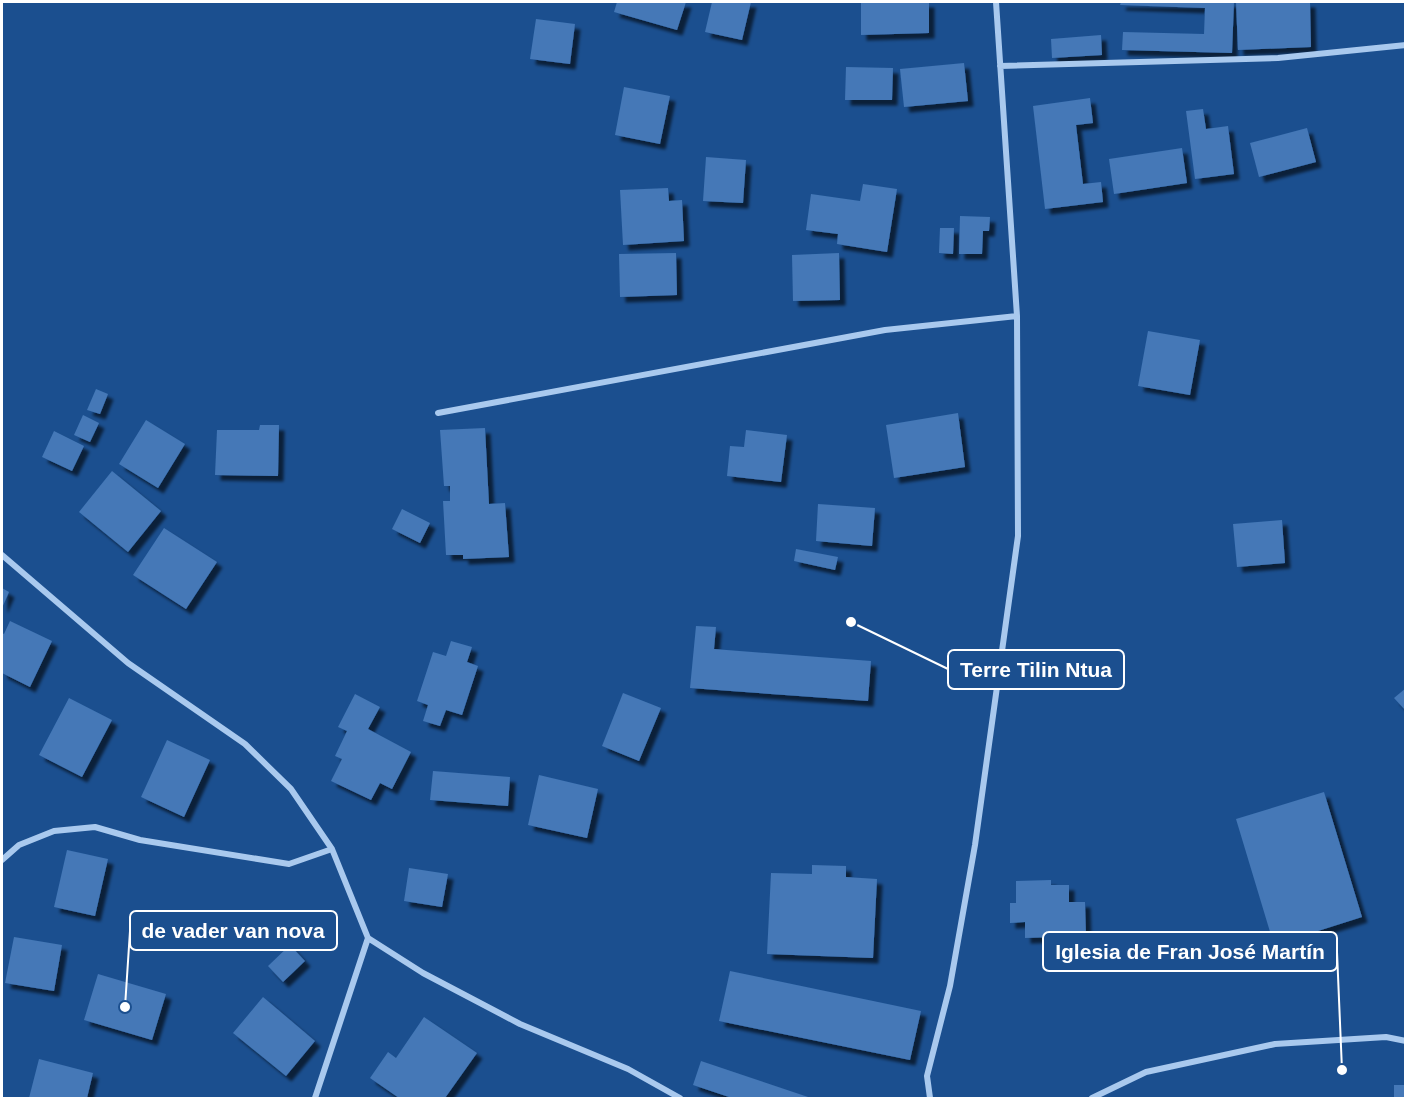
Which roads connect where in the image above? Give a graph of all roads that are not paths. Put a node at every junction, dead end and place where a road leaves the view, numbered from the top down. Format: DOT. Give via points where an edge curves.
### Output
graph roads {
  1 [pos="996,2"];
  2 [pos="1406,45"];
  3 [pos="1000,66"];
  4 [pos="1017,316"];
  5 [pos="438,413"];
  6 [pos="2,555"];
  7 [pos="332,849"];
  8 [pos="2,860"];
  9 [pos="368,938"];
  10 [pos="1406,1041"];
  11 [pos="315,1098"];
  12 [pos="680,1098"];
  13 [pos="930,1098"];
  14 [pos="1092,1098"];
  1 -- 3 [label="street"];
  2 -- 3 [label="street" via="1278,58"];
  3 -- 4 [label="street"];
  4 -- 5 [label="street" via="885,330"];
  4 -- 13 [label="street" via="1018,536 975,845 950,986 927,1076"];
  6 -- 7 [label="street" via="128,663 245,744 291,789"];
  7 -- 8 [label="street" via="288,864 140,840 95,827 54,831 19,845"];
  7 -- 9 [label="street"];
  9 -- 11 [label="street"];
  9 -- 12 [label="street" via="423,973 520,1024 628,1069"];
  10 -- 14 [label="street" via="1386,1037 1275,1044 1146,1072"];
}
